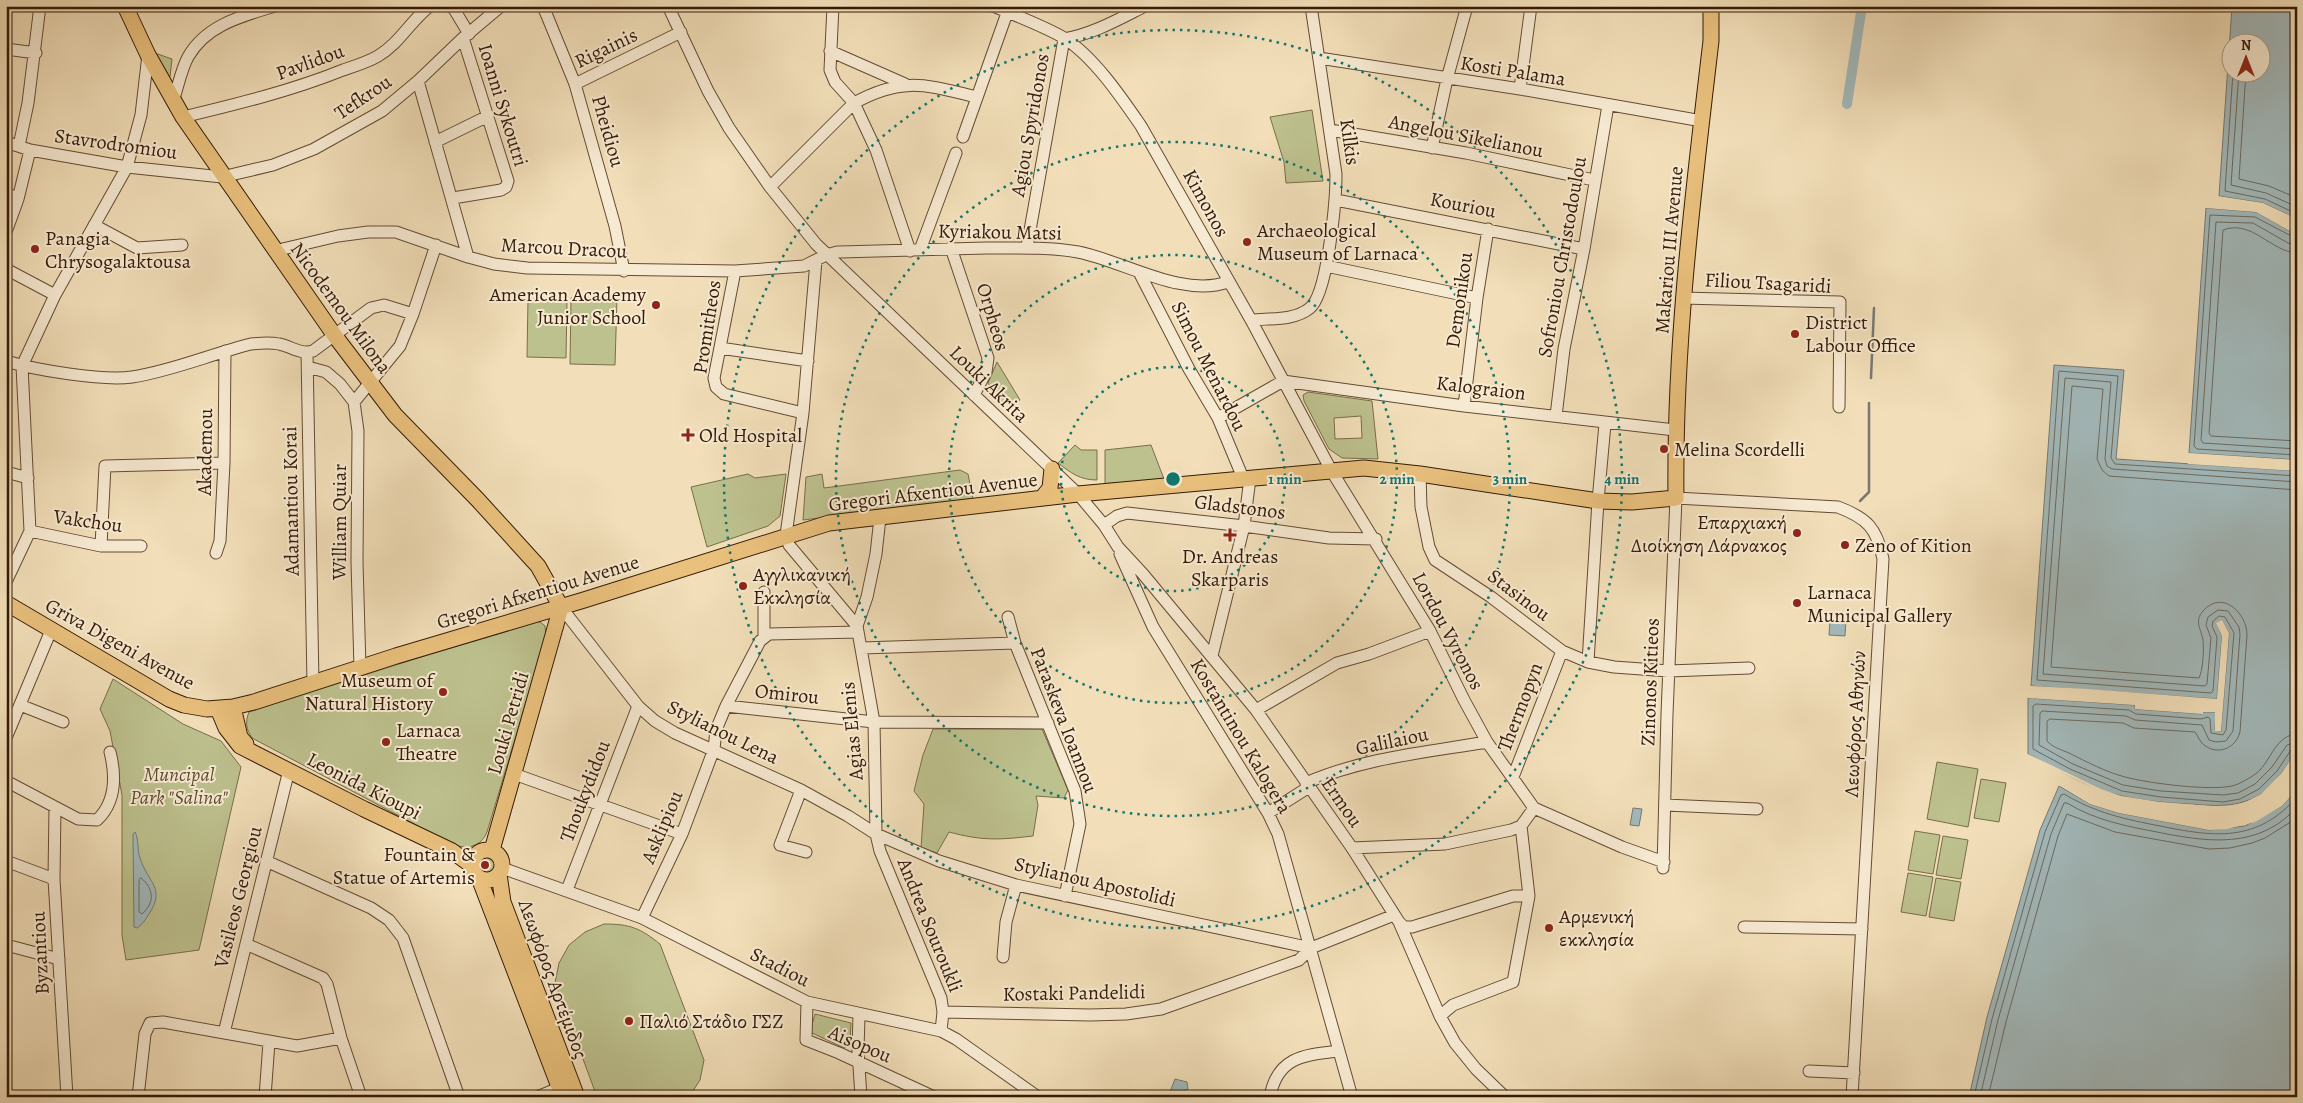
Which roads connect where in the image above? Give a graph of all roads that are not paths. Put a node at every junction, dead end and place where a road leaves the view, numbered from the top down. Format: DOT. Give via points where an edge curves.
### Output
graph roads {
  1 [pos="40,6"];
  2 [pos="125,6"];
  3 [pos="275,6"];
  4 [pos="430,6"];
  5 [pos="450,6"];
  6 [pos="501,6"];
  7 [pos="543,6"];
  8 [pos="668,6"];
  9 [pos="833,6"];
  10 [pos="1145,6"];
  11 [pos="1311,6"];
  12 [pos="1467,6"];
  13 [pos="1531,6"];
  14 [pos="1710,6"];
  15 [pos="1000,8"];
  16 [pos="681,32"];
  17 [pos="466,36"];
  18 [pos="1064,38"];
  19 [pos="6,49"];
  20 [pos="830,51"];
  21 [pos="36,53"];
  22 [pos="148,56"];
  23 [pos="1319,58"];
  24 [pos="1446,79"];
  25 [pos="418,81"];
  26 [pos="575,84"];
  27 [pos="905,84"];
  28 [pos="1520,89"];
  29 [pos="977,98"];
  30 [pos="173,101"];
  31 [pos="854,103"];
  32 [pos="1608,105"];
  33 [pos="183,117"];
  34 [pos="486,117"];
  35 [pos="1702,122"];
  36 [pos="1330,130"];
  37 [pos="963,137"];
  38 [pos="6,142"];
  39 [pos="435,142"];
  40 [pos="24,148"];
  41 [pos="1432,148"];
  42 [pos="956,153"];
  43 [pos="127,166"];
  44 [pos="222,177"];
  45 [pos="1594,180"];
  46 [pos="770,187"];
  47 [pos="6,193"];
  48 [pos="452,198"];
  49 [pos="18,199"];
  50 [pos="1336,200"];
  51 [pos="94,225"];
  52 [pos="1488,229"];
  53 [pos="6,232"];
  54 [pos="182,245"];
  55 [pos="436,245"];
  56 [pos="951,248"];
  57 [pos="1027,248"];
  58 [pos="1584,250"];
  59 [pos="274,251"];
  60 [pos="915,251"];
  61 [pos="468,257"];
  62 [pos="821,258"];
  63 [pos="1326,266"];
  64 [pos="6,269"];
  65 [pos="624,271"];
  66 [pos="735,271"];
  67 [pos="1139,272"];
  68 [pos="1228,282"];
  69 [pos="55,295"];
  70 [pos="1477,298"];
  71 [pos="1682,298"];
  72 [pos="414,314"];
  73 [pos="1251,320"];
  74 [pos="335,336"];
  75 [pos="720,348"];
  76 [pos="225,351"];
  77 [pos="308,353"];
  78 [pos="6,361"];
  79 [pos="808,361"];
  80 [pos="22,366"];
  81 [pos="308,367"];
  82 [pos="1283,381"];
  83 [pos="370,382"];
  84 [pos="974,395"];
  85 [pos="354,402"];
  86 [pos="1464,406"];
  87 [pos="1839,407"];
  88 [pos="803,413"];
  89 [pos="1556,416"];
  90 [pos="1218,418"];
  91 [pos="1605,424"];
  92 [pos="1675,430"];
  93 [pos="224,463"];
  94 [pos="1052,469"];
  95 [pos="1331,470"];
  96 [pos="6,472"];
  97 [pos="1420,474"];
  98 [pos="28,478"];
  99 [pos="1246,478"];
  100 [pos="1078,494"];
  101 [pos="1042,498"];
  102 [pos="1676,498"];
  103 [pos="1598,501"];
  104 [pos="880,518"];
  105 [pos="1104,525"];
  106 [pos="1244,526"];
  107 [pos="30,531"];
  108 [pos="786,535"];
  109 [pos="1376,539"];
  110 [pos="101,546"];
  111 [pos="141,546"];
  112 [pos="1118,547"];
  113 [pos="216,553"];
  114 [pos="1144,574"];
  115 [pos="6,582"];
  116 [pos="1132,583"];
  117 [pos="764,592"];
  118 [pos="6,603"];
  119 [pos="561,606"];
  120 [pos="1008,617"];
  121 [pos="52,628"];
  122 [pos="858,629"];
  123 [pos="1430,631"];
  124 [pos="764,636"];
  125 [pos="1015,643"];
  126 [pos="862,648"];
  127 [pos="1562,650"];
  128 [pos="1212,656"];
  129 [pos="1588,662"];
  130 [pos="360,668"];
  131 [pos="1749,668"];
  132 [pos="1668,671"];
  133 [pos="313,683"];
  134 [pos="20,705"];
  135 [pos="638,706"];
  136 [pos="726,706"];
  137 [pos="233,707"];
  138 [pos="218,709"];
  139 [pos="1256,710"];
  140 [pos="63,722"];
  141 [pos="874,722"];
  142 [pos="1048,723"];
  143 [pos="6,738"];
  144 [pos="1487,742"];
  145 [pos="714,750"];
  146 [pos="110,752"];
  147 [pos="259,755"];
  148 [pos="289,770"];
  149 [pos="514,774"];
  150 [pos="1513,777"];
  151 [pos="6,781"];
  152 [pos="1308,785"];
  153 [pos="801,790"];
  154 [pos="1665,805"];
  155 [pos="600,806"];
  156 [pos="55,807"];
  157 [pos="1534,808"];
  158 [pos="1757,809"];
  159 [pos="1268,813"];
  160 [pos="1521,826"];
  161 [pos="682,834"];
  162 [pos="876,834"];
  163 [pos="1352,848"];
  164 [pos="492,850"];
  165 [pos="806,852"];
  166 [pos="6,861"];
  167 [pos="266,861"];
  168 [pos="475,866"];
  169 [pos="500,871"];
  170 [pos="54,879"];
  171 [pos="1016,885"];
  172 [pos="567,890"];
  173 [pos="1065,896"];
  174 [pos="1529,896"];
  175 [pos="642,918"];
  176 [pos="1396,919"];
  177 [pos="1744,927"];
  178 [pos="1862,929"];
  179 [pos="246,944"];
  180 [pos="6,945"];
  181 [pos="1311,948"];
  182 [pos="1003,957"];
  183 [pos="59,959"];
  184 [pos="807,1002"];
  185 [pos="943,1012"];
  186 [pos="859,1015"];
  187 [pos="1440,1016"];
  188 [pos="941,1031"];
  189 [pos="224,1033"];
  190 [pos="341,1038"];
  191 [pos="269,1042"];
  192 [pos="1338,1051"];
  193 [pos="860,1064"];
  194 [pos="1809,1071"];
  195 [pos="1854,1073"];
  196 [pos="567,1091"];
  197 [pos="67,1097"];
  198 [pos="138,1097"];
  199 [pos="265,1097"];
  200 [pos="361,1097"];
  201 [pos="459,1097"];
  202 [pos="537,1097"];
  203 [pos="860,1097"];
  204 [pos="934,1097"];
  205 [pos="1038,1097"];
  206 [pos="1270,1097"];
  207 [pos="1352,1097"];
  208 [pos="1506,1097"];
  209 [pos="1852,1097"];
  1 -- 21 [label="street"];
  2 -- 22 [label="main road, Nicodemou Milona"];
  3 -- 30 [label="street" via="214,29 197,44 187,59"];
  4 -- 33 [label="street, Pavlidou" via="393,46 378,56 270,96"];
  5 -- 17 [label="street"];
  6 -- 17 [label="street, Tefkrou"];
  7 -- 26 [label="street, Pheidiou"];
  8 -- 16 [label="street, Louki Akrita"];
  9 -- 20 [label="street"];
  10 -- 18 [label="street" via="1096,30"];
  11 -- 23 [label="street, Kilkis"];
  12 -- 24 [label="street"];
  13 -- 28 [label="street"];
  14 -- 35 [label="main road, Makariou III Avenue"];
  15 -- 18 [label="street, Kimonos"];
  15 -- 29 [label="street"];
  16 -- 26 [label="street, Rigainis"];
  16 -- 46 [label="street, Louki Akrita" via="729,128"];
  17 -- 25 [label="street, Tefkrou"];
  17 -- 34 [label="street, Ioanni Sykoutri"];
  18 -- 57 [label="street, Agiou Spyridonos"];
  18 -- 68 [label="street, Kimonos" via="1098,71 1136,120"];
  19 -- 21 [label="street"];
  20 -- 27 [label="street"];
  20 -- 31 [label="street" via="830,70 835,82"];
  21 -- 40 [label="street"];
  22 -- 30 [label="main road, Nicodemou Milona"];
  22 -- 43 [label="street" via="141,115"];
  23 -- 24 [label="street, Kosti Palama"];
  23 -- 36 [label="street, Kilkis"];
  24 -- 28 [label="street, Kosti Palama"];
  24 -- 41 [label="street"];
  25 -- 39 [label="street"];
  25 -- 44 [label="street, Tefkrou" via="382,110 314,150"];
  26 -- 65 [label="street, Pheidiou" via="615,226"];
  27 -- 29 [label="street" via="939,88"];
  27 -- 31 [label="street" via="885,88"];
  28 -- 32 [label="street, Kosti Palama"];
  29 -- 37 [label="street"];
  30 -- 33 [label="main road, Nicodemou Milona"];
  31 -- 46 [label="street"];
  31 -- 60 [label="street"];
  32 -- 35 [label="street, Kosti Palama"];
  32 -- 45 [label="street, Sofroniou Christodoulou"];
  33 -- 44 [label="main road, Nicodemou Milona"];
  34 -- 39 [label="street"];
  34 -- 48 [label="street, Ioanni Sykoutri" via="508,182 506,187"];
  35 -- 71 [label="main road, Makariou III Avenue"];
  36 -- 41 [label="street, Angelou Sikelianou"];
  36 -- 50 [label="street, Kilkis"];
  38 -- 40 [label="street, Stavrodromiou"];
  39 -- 48 [label="street"];
  40 -- 43 [label="street, Stavrodromiou"];
  40 -- 49 [label="street"];
  41 -- 45 [label="street, Angelou Sikelianou"];
  42 -- 60 [label="street"];
  43 -- 44 [label="street, Stavrodromiou"];
  43 -- 51 [label="street"];
  44 -- 59 [label="main road, Nicodemou Milona"];
  45 -- 58 [label="street, Sofroniou Christodoulou"];
  46 -- 62 [label="street, Louki Akrita"];
  47 -- 49 [label="street"];
  48 -- 61 [label="street"];
  49 -- 53 [label="street"];
  50 -- 52 [label="street, Kouriou"];
  50 -- 63 [label="street, Kilkis"];
  51 -- 54 [label="street" via="137,248"];
  51 -- 69 [label="street"];
  52 -- 58 [label="street, Kouriou"];
  52 -- 70 [label="street, Demonikou"];
  55 -- 59 [label="street, Marcou Dracou" via="396,232 368,232"];
  55 -- 61 [label="street, Marcou Dracou"];
  55 -- 72 [label="street"];
  56 -- 57 [label="street, Kyriakou Matsi"];
  56 -- 60 [label="street, Kyriakou Matsi"];
  56 -- 84 [label="street, Orpheos" via="988,358 986,372"];
  57 -- 67 [label="street, Kyriakou Matsi" via="1079,252"];
  58 -- 89 [label="street, Sofroniou Christodoulou" via="1565,344"];
  59 -- 74 [label="main road, Nicodemou Milona"];
  60 -- 62 [label="street, Kyriakou Matsi" via="838,252"];
  61 -- 65 [label="street, Marcou Dracou" via="518,268"];
  62 -- 66 [label="street, Marcou Dracou" via="788,268"];
  62 -- 79 [label="street"];
  62 -- 84 [label="street, Louki Akrita"];
  63 -- 70 [label="street"];
  63 -- 73 [label="street, Kilkis" via="1312,306 1288,317"];
  64 -- 69 [label="street"];
  65 -- 66 [label="street, Marcou Dracou"];
  66 -- 75 [label="street, Promitheos"];
  67 -- 68 [label="street, Kyriakou Matsi" via="1206,287"];
  67 -- 90 [label="street, Simou Menardou"];
  68 -- 73 [label="street, Kimonos"];
  69 -- 80 [label="street"];
  70 -- 86 [label="street, Demonikou"];
  71 -- 87 [label="street, Filiou Tsagaridi" via="1840,302"];
  71 -- 92 [label="main road, Makariou III Avenue"];
  72 -- 74 [label="street" via="384,305 375,306"];
  72 -- 83 [label="street" via="400,346"];
  73 -- 82 [label="street, Kimonos"];
  74 -- 77 [label="street"];
  74 -- 83 [label="main road, Nicodemou Milona"];
  75 -- 79 [label="street"];
  75 -- 88 [label="street, Promitheos" via="714,378 716,388 724,394"];
  76 -- 77 [label="street" via="267,342"];
  76 -- 80 [label="street" via="121,378"];
  76 -- 93 [label="street, Akademou"];
  77 -- 81 [label="street, Adamantiou Korai"];
  78 -- 80 [label="street"];
  79 -- 88 [label="street"];
  80 -- 98 [label="street"];
  81 -- 85 [label="street" via="326,372"];
  81 -- 133 [label="street, Adamantiou Korai"];
  82 -- 86 [label="street, Kalograion"];
  82 -- 90 [label="street"];
  82 -- 95 [label="street, Kimonos"];
  83 -- 85 [label="street"];
  83 -- 119 [label="main road, Nicodemou Milona" via="395,415 521,546 538,566"];
  84 -- 94 [label="street, Louki Akrita"];
  85 -- 130 [label="street, William Quiar" via="358,431 356,562"];
  86 -- 89 [label="street, Kalograion"];
  88 -- 108 [label="street"];
  89 -- 91 [label="street, Kalograion"];
  90 -- 99 [label="street, Simou Menardou"];
  91 -- 92 [label="street, Kalograion"];
  91 -- 103 [label="street"];
  92 -- 102 [label="main road, Makariou III Avenue"];
  93 -- 110 [label="street" via="105,466"];
  93 -- 113 [label="street, Akademou" via="220,541"];
  94 -- 100 [label="street, Louki Akrita"];
  94 -- 101 [label="main road" via="1050,488"];
  95 -- 97 [label="main road, Gregori Afxentiou Avenue" via="1364,468"];
  95 -- 99 [label="main road, Gregori Afxentiou Avenue"];
  95 -- 109 [label="street, Lordou Vyronos"];
  96 -- 98 [label="street"];
  97 -- 103 [label="main road, Gregori Afxentiou Avenue"];
  97 -- 127 [label="street, Stasinou" via="1422,507 1429,547 1435,560"];
  98 -- 107 [label="street"];
  99 -- 100 [label="main road, Gregori Afxentiou Avenue"];
  99 -- 106 [label="street"];
  100 -- 101 [label="main road, Gregori Afxentiou Avenue"];
  100 -- 105 [label="street, Louki Akrita"];
  101 -- 104 [label="main road, Gregori Afxentiou Avenue"];
  102 -- 103 [label="main road, Gregori Afxentiou Avenue"];
  102 -- 132 [label="street, Zinonos Kitieos"];
  102 -- 178 [label="street, Λεωφόρος Αθηνών" via="1838,507 1867,523 1880,542 1883,559 1880,628"];
  103 -- 129 [label="street"];
  104 -- 108 [label="main road, Gregori Afxentiou Avenue" via="829,524"];
  104 -- 122 [label="street" via="876,554"];
  105 -- 106 [label="street, Gladstonos" via="1127,513"];
  105 -- 112 [label="street, Louki Akrita"];
  106 -- 109 [label="street, Gladstonos" via="1329,538"];
  106 -- 128 [label="street"];
  107 -- 110 [label="street, Vakchou"];
  107 -- 115 [label="street"];
  108 -- 119 [label="main road, Gregori Afxentiou Avenue"];
  108 -- 122 [label="street, Agias Elenis" via="789,545"];
  109 -- 123 [label="street, Lordou Vyronos"];
  110 -- 111 [label="street, Vakchou"];
  112 -- 114 [label="street, Ermou"];
  112 -- 116 [label="street, Kostantinou Kalogera"];
  114 -- 116 [label="street"];
  114 -- 128 [label="street, Ermou"];
  116 -- 159 [label="street, Kostantinou Kalogera" via="1153,627"];
  117 -- 124 [label="street"];
  118 -- 121 [label="main road, Griva Digeni Avenue"];
  119 -- 130 [label="main road, Gregori Afxentiou Avenue"];
  119 -- 135 [label="street, Stylianou Lena"];
  119 -- 149 [label="main road, Louki Petridi"];
  120 -- 125 [label="street, Paraskeva Ioannou"];
  121 -- 134 [label="street"];
  121 -- 138 [label="main road, Griva Digeni Avenue" via="170,699 190,706"];
  122 -- 124 [label="street"];
  122 -- 126 [label="street, Agias Elenis"];
  123 -- 139 [label="street" via="1337,663"];
  123 -- 144 [label="street, Lordou Vyronos"];
  124 -- 136 [label="street, Asklipiou"];
  125 -- 126 [label="street"];
  125 -- 142 [label="street, Paraskeva Ioannou"];
  126 -- 141 [label="street, Agias Elenis"];
  127 -- 129 [label="street, Stasinou"];
  127 -- 150 [label="street, Thermopyn"];
  128 -- 139 [label="street, Ermou"];
  129 -- 132 [label="street, Stasinou"];
  130 -- 133 [label="main road, Gregori Afxentiou Avenue"];
  131 -- 132 [label="street, Stasinou"];
  132 -- 154 [label="street, Zinonos Kitieos"];
  133 -- 137 [label="main road, Gregori Afxentiou Avenue"];
  134 -- 140 [label="street"];
  134 -- 143 [label="street"];
  135 -- 145 [label="street, Stylianou Lena" via="676,733"];
  135 -- 155 [label="street, Thoukydidou"];
  136 -- 141 [label="street, Omirou"];
  136 -- 145 [label="street, Asklipiou" via="716,730"];
  137 -- 138 [label="main road, Gregori Afxentiou Avenue"];
  137 -- 147 [label="main road, Leonida Kioupi" via="240,737"];
  138 -- 147 [label="main road, Leonida Kioupi" via="234,741"];
  139 -- 152 [label="street, Ermou"];
  141 -- 142 [label="street, Omirou"];
  141 -- 162 [label="street, Agias Elenis"];
  142 -- 173 [label="street, Paraskeva Ioannou" via="1075,791 1080,824"];
  144 -- 150 [label="street, Lordou Vyronos"];
  144 -- 152 [label="street, Galilaiou" via="1395,757 1324,775"];
  145 -- 153 [label="street, Stylianou Lena"];
  145 -- 161 [label="street, Asklipiou"];
  146 -- 156 [label="street" via="114,787 105,813 97,820 88,821"];
  147 -- 148 [label="main road, Leonida Kioupi"];
  148 -- 167 [label="street, Vasileos Georgiou"];
  148 -- 168 [label="main road, Leonida Kioupi" via="452,851"];
  149 -- 155 [label="street"];
  149 -- 164 [label="main road, Louki Petridi"];
  150 -- 157 [label="street, Lordou Vyronos"];
  151 -- 156 [label="street"];
  152 -- 159 [label="street, Galilaiou"];
  152 -- 163 [label="street, Ermou"];
  153 -- 162 [label="street, Stylianou Lena"];
  153 -- 165 [label="street" via="780,846"];
  154 -- 157 [label="street, Zinonos Kitieos" via="1663,865"];
  154 -- 158 [label="street"];
  155 -- 161 [label="street"];
  155 -- 172 [label="street, Thoukydidou"];
  156 -- 170 [label="street, Byzantiou"];
  157 -- 160 [label="street"];
  159 -- 181 [label="street, Kostantinou Kalogera" via="1278,834"];
  160 -- 163 [label="street" via="1444,844"];
  160 -- 174 [label="street"];
  161 -- 175 [label="street, Asklipiou"];
  162 -- 171 [label="street, Stylianou Apostolidi" via="939,861"];
  162 -- 185 [label="street, Andrea Souroukli" via="880,851 941,998"];
  163 -- 176 [label="street, Ermou"];
  164 -- 168 [label="main road" via="482,850"];
  164 -- 169 [label="main road" via="499,856"];
  166 -- 170 [label="street"];
  167 -- 179 [label="street, Vasileos Georgiou"];
  167 -- 201 [label="street" via="371,908 389,920 402,938"];
  168 -- 169 [label="main road" via="492,879"];
  168 -- 196 [label="main road, Λεωφόρος Αρτέμιδος"];
  169 -- 172 [label="street, Stadiou"];
  169 -- 196 [label="main road, Λεωφόρος Αρτέμιδος" via="503,902"];
  170 -- 183 [label="street, Byzantiou"];
  171 -- 173 [label="street, Stylianou Apostolidi"];
  171 -- 182 [label="street" via="1006,922"];
  172 -- 175 [label="street, Stadiou"];
  173 -- 181 [label="street, Stylianou Apostolidi"];
  174 -- 176 [label="street" via="1513,896 1412,927 1404,927"];
  174 -- 187 [label="street" via="1513,982 1453,1005"];
  175 -- 184 [label="street, Stadiou"];
  176 -- 181 [label="street, Kostaki Pandelidi"];
  176 -- 187 [label="street, Ermou"];
  177 -- 178 [label="street"];
  178 -- 195 [label="street, Λεωφόρος Αθηνών"];
  179 -- 189 [label="street, Vasileos Georgiou"];
  179 -- 190 [label="street" via="323,978"];
  180 -- 183 [label="street"];
  181 -- 185 [label="street, Kostaki Pandelidi" via="1299,960 1161,1010 1090,1015"];
  181 -- 192 [label="street, Kostantinou Kalogera"];
  183 -- 197 [label="street, Byzantiou"];
  184 -- 186 [label="street, Stadiou"];
  184 -- 193 [label="street, Aisopou" via="806,1040"];
  185 -- 188 [label="street, Andrea Souroukli"];
  186 -- 188 [label="street, Stadiou"];
  186 -- 193 [label="street"];
  187 -- 208 [label="street, Ermou" via="1466,1058"];
  188 -- 205 [label="street, Stadiou" via="956,1038"];
  189 -- 191 [label="street"];
  189 -- 198 [label="street" via="150,1022 145,1034"];
  190 -- 191 [label="street" via="305,1046"];
  190 -- 200 [label="street"];
  191 -- 199 [label="street"];
  192 -- 206 [label="street" via="1300,1057 1285,1065 1276,1077"];
  192 -- 207 [label="street, Kostantinou Kalogera"];
  193 -- 203 [label="street"];
  193 -- 204 [label="street, Aisopou"];
  194 -- 195 [label="street"];
  195 -- 209 [label="street, Λεωφόρος Αθηνών"];
  196 -- 202 [label="street"];
}
